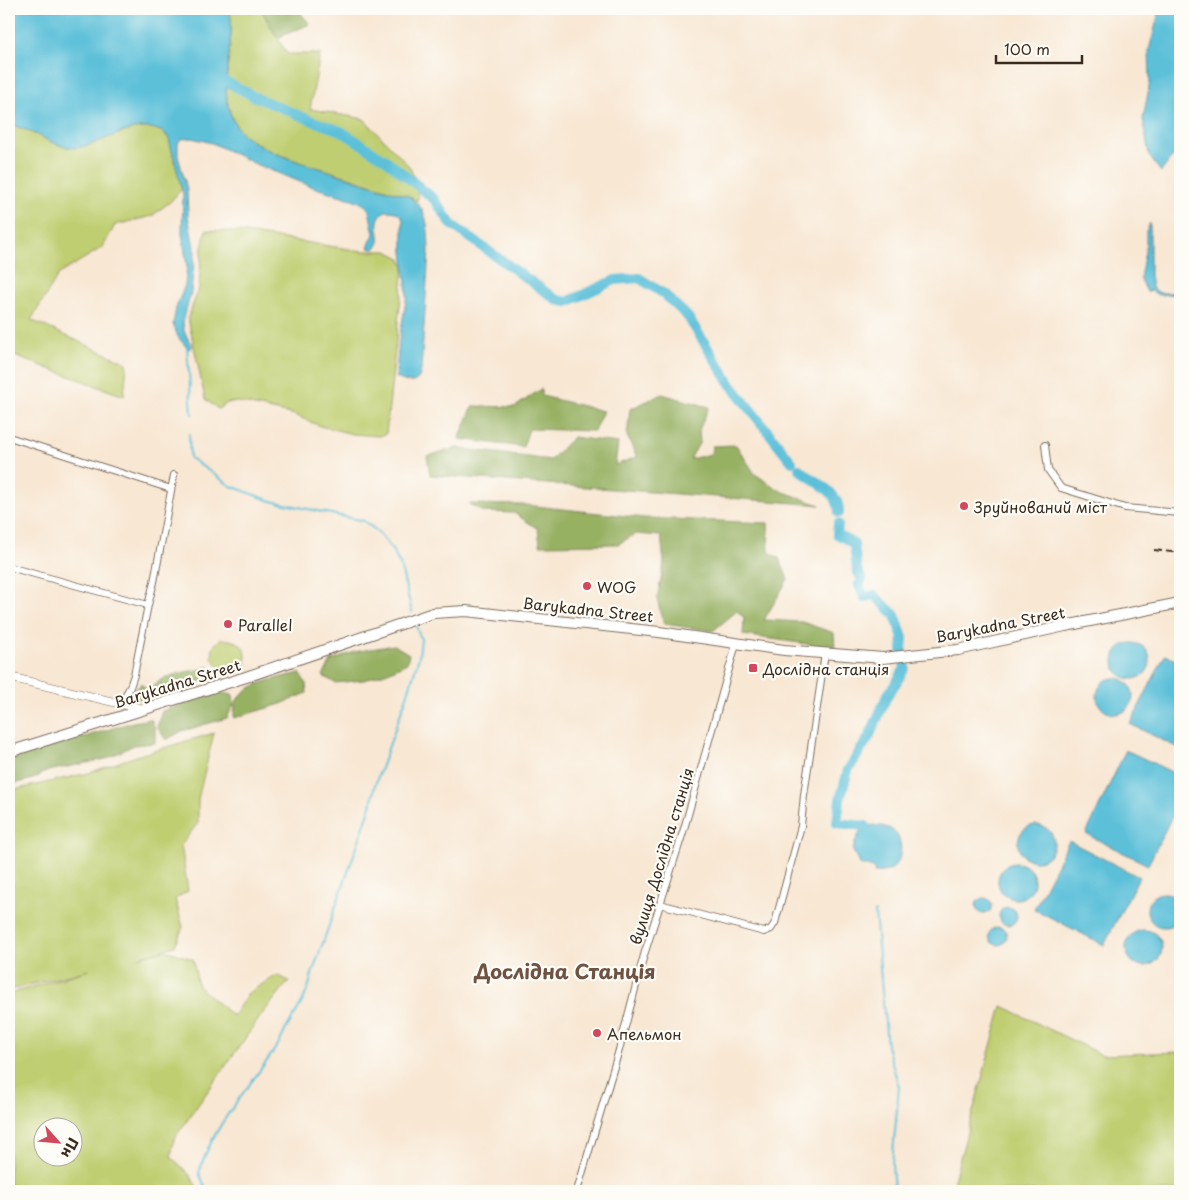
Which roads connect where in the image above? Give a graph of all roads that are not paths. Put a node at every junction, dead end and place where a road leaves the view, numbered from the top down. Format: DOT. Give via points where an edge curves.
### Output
graph roads {
  1 [pos="9,437"];
  2 [pos="1045,445"];
  3 [pos="174,475"];
  4 [pos="171,489"];
  5 [pos="1180,513"];
  6 [pos="9,566"];
  7 [pos="1180,603"];
  8 [pos="148,605"];
  9 [pos="736,644"];
  10 [pos="826,653"];
  11 [pos="9,677"];
  12 [pos="120,705"];
  13 [pos="143,709"];
  14 [pos="9,752"];
  15 [pos="660,904"];
  16 [pos="577,1191"];
  1 -- 4 [label="street"];
  2 -- 5 [label="street" via="1048,470 1061,488 1125,508"];
  3 -- 4 [label="street"];
  4 -- 8 [label="street"];
  6 -- 8 [label="street"];
  7 -- 10 [label="main road, Barykadna Street" via="958,650 883,658"];
  8 -- 12 [label="street" via="134,675"];
  9 -- 10 [label="main road, Barykadna Street"];
  9 -- 13 [label="main road, Barykadna Street" via="659,632 466,611 433,613"];
  9 -- 15 [label="street, вулиця Дослідна станція"];
  10 -- 15 [label="street" via="801,826 775,922 764,932"];
  11 -- 12 [label="street"];
  12 -- 13 [label="street"];
  13 -- 14 [label="main road, Barykadna Street"];
  15 -- 16 [label="street, вулиця Дослідна станція"];
}
